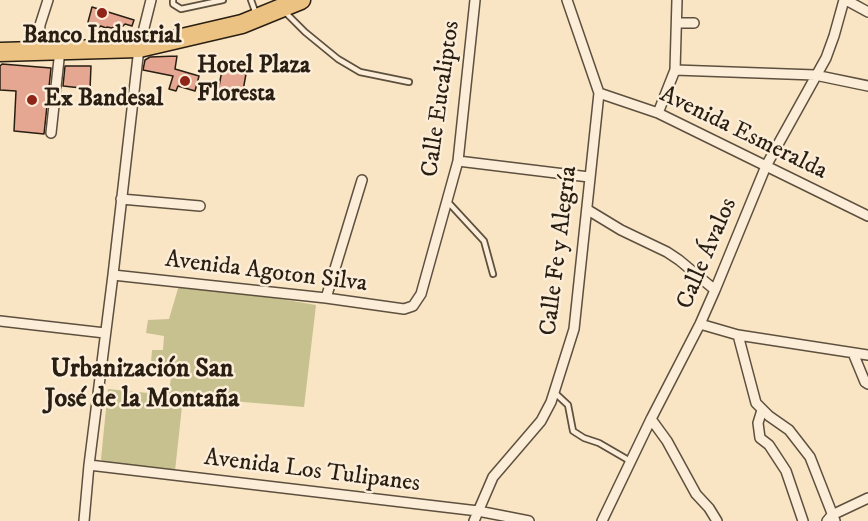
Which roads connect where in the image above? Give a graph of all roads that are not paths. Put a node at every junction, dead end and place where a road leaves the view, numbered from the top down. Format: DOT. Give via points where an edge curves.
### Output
graph roads {
  1 [pos="48,0"];
  2 [pos="150,0"];
  3 [pos="173,0"];
  4 [pos="222,0"];
  5 [pos="250,0"];
  6 [pos="301,0"];
  7 [pos="475,0"];
  8 [pos="567,0"];
  9 [pos="677,0"];
  10 [pos="845,0"];
  11 [pos="282,9"];
  12 [pos="868,12"];
  13 [pos="258,18"];
  14 [pos="677,23"];
  15 [pos="694,23"];
  16 [pos="38,43"];
  17 [pos="0,44"];
  18 [pos="140,44"];
  19 [pos="60,50"];
  20 [pos="0,52"];
  21 [pos="675,70"];
  22 [pos="815,75"];
  23 [pos="409,82"];
  24 [pos="868,86"];
  25 [pos="599,93"];
  26 [pos="658,112"];
  27 [pos="51,133"];
  28 [pos="458,161"];
  29 [pos="766,166"];
  30 [pos="589,177"];
  31 [pos="362,180"];
  32 [pos="121,199"];
  33 [pos="447,200"];
  34 [pos="200,206"];
  35 [pos="588,210"];
  36 [pos="868,216"];
  37 [pos="493,274"];
  38 [pos="113,275"];
  39 [pos="715,290"];
  40 [pos="326,298"];
  41 [pos="413,306"];
  42 [pos="0,321"];
  43 [pos="700,324"];
  44 [pos="105,333"];
  45 [pos="738,335"];
  46 [pos="853,353"];
  47 [pos="868,355"];
  48 [pos="868,384"];
  49 [pos="554,392"];
  50 [pos="762,410"];
  51 [pos="651,419"];
  52 [pos="630,461"];
  53 [pos="89,465"];
  54 [pos="868,498"];
  55 [pos="476,518"];
  56 [pos="831,519"];
  57 [pos="84,521"];
  58 [pos="529,521"];
  59 [pos="602,521"];
  60 [pos="717,521"];
  61 [pos="803,521"];
  1 -- 16 [label="street"];
  2 -- 18 [label="street"];
  3 -- 4 [label="lane" via="181,9"];
  5 -- 13 [label="lane"];
  6 -- 11 [label="highway"];
  7 -- 28 [label="street, Calle Eucaliptos"];
  8 -- 25 [label="street, Calle Fe y Alegría"];
  9 -- 14 [label="street"];
  10 -- 12 [label="street"];
  10 -- 22 [label="street, Calle Ávalos" via="826,58"];
  11 -- 13 [label="highway"];
  11 -- 23 [label="lane" via="305,32 360,72"];
  13 -- 18 [label="highway"];
  14 -- 15 [label="street"];
  14 -- 21 [label="street"];
  16 -- 17 [label="highway"];
  16 -- 18 [label="highway"];
  18 -- 19 [label="highway"];
  18 -- 32 [label="street"];
  19 -- 20 [label="highway"];
  19 -- 27 [label="street"];
  21 -- 22 [label="street"];
  21 -- 26 [label="street"];
  22 -- 24 [label="street"];
  22 -- 29 [label="street, Calle Ávalos"];
  25 -- 26 [label="street, Avenida Esmeralda"];
  25 -- 30 [label="street, Calle Fe y Alegría"];
  26 -- 29 [label="street, Avenida Esmeralda"];
  28 -- 30 [label="street"];
  28 -- 33 [label="street, Calle Eucaliptos"];
  29 -- 36 [label="street, Avenida Esmeralda"];
  29 -- 39 [label="street, Calle Ávalos"];
  30 -- 35 [label="street, Calle Fe y Alegría"];
  31 -- 40 [label="street"];
  32 -- 34 [label="street"];
  32 -- 38 [label="street"];
  33 -- 37 [label="lane" via="484,241"];
  33 -- 41 [label="street, Calle Eucaliptos" via="421,294"];
  35 -- 39 [label="street" via="679,260"];
  35 -- 49 [label="street, Calle Fe y Alegría" via="574,329"];
  38 -- 40 [label="street, Avenida Agoton Silva"];
  38 -- 44 [label="street"];
  39 -- 43 [label="street, Calle Ávalos"];
  40 -- 41 [label="street, Avenida Agoton Silva" via="404,309"];
  42 -- 44 [label="street"];
  43 -- 45 [label="street"];
  43 -- 51 [label="street, Calle Ávalos"];
  44 -- 53 [label="street"];
  45 -- 46 [label="street"];
  45 -- 50 [label="street" via="756,403"];
  46 -- 47 [label="street"];
  46 -- 48 [label="street"];
  49 -- 52 [label="lane" via="568,405 573,431"];
  49 -- 55 [label="street, Calle Fe y Alegría" via="541,421 493,477"];
  50 -- 56 [label="street" via="789,430 810,457"];
  50 -- 61 [label="street" via="758,423 760,438 786,471"];
  51 -- 52 [label="street, Calle Ávalos"];
  51 -- 60 [label="street"];
  52 -- 59 [label="street, Calle Ávalos"];
  53 -- 55 [label="street, Avenida Los Tulipanes"];
  53 -- 57 [label="street"];
  54 -- 56 [label="street"];
  55 -- 58 [label="street, Avenida Los Tulipanes"];
}
